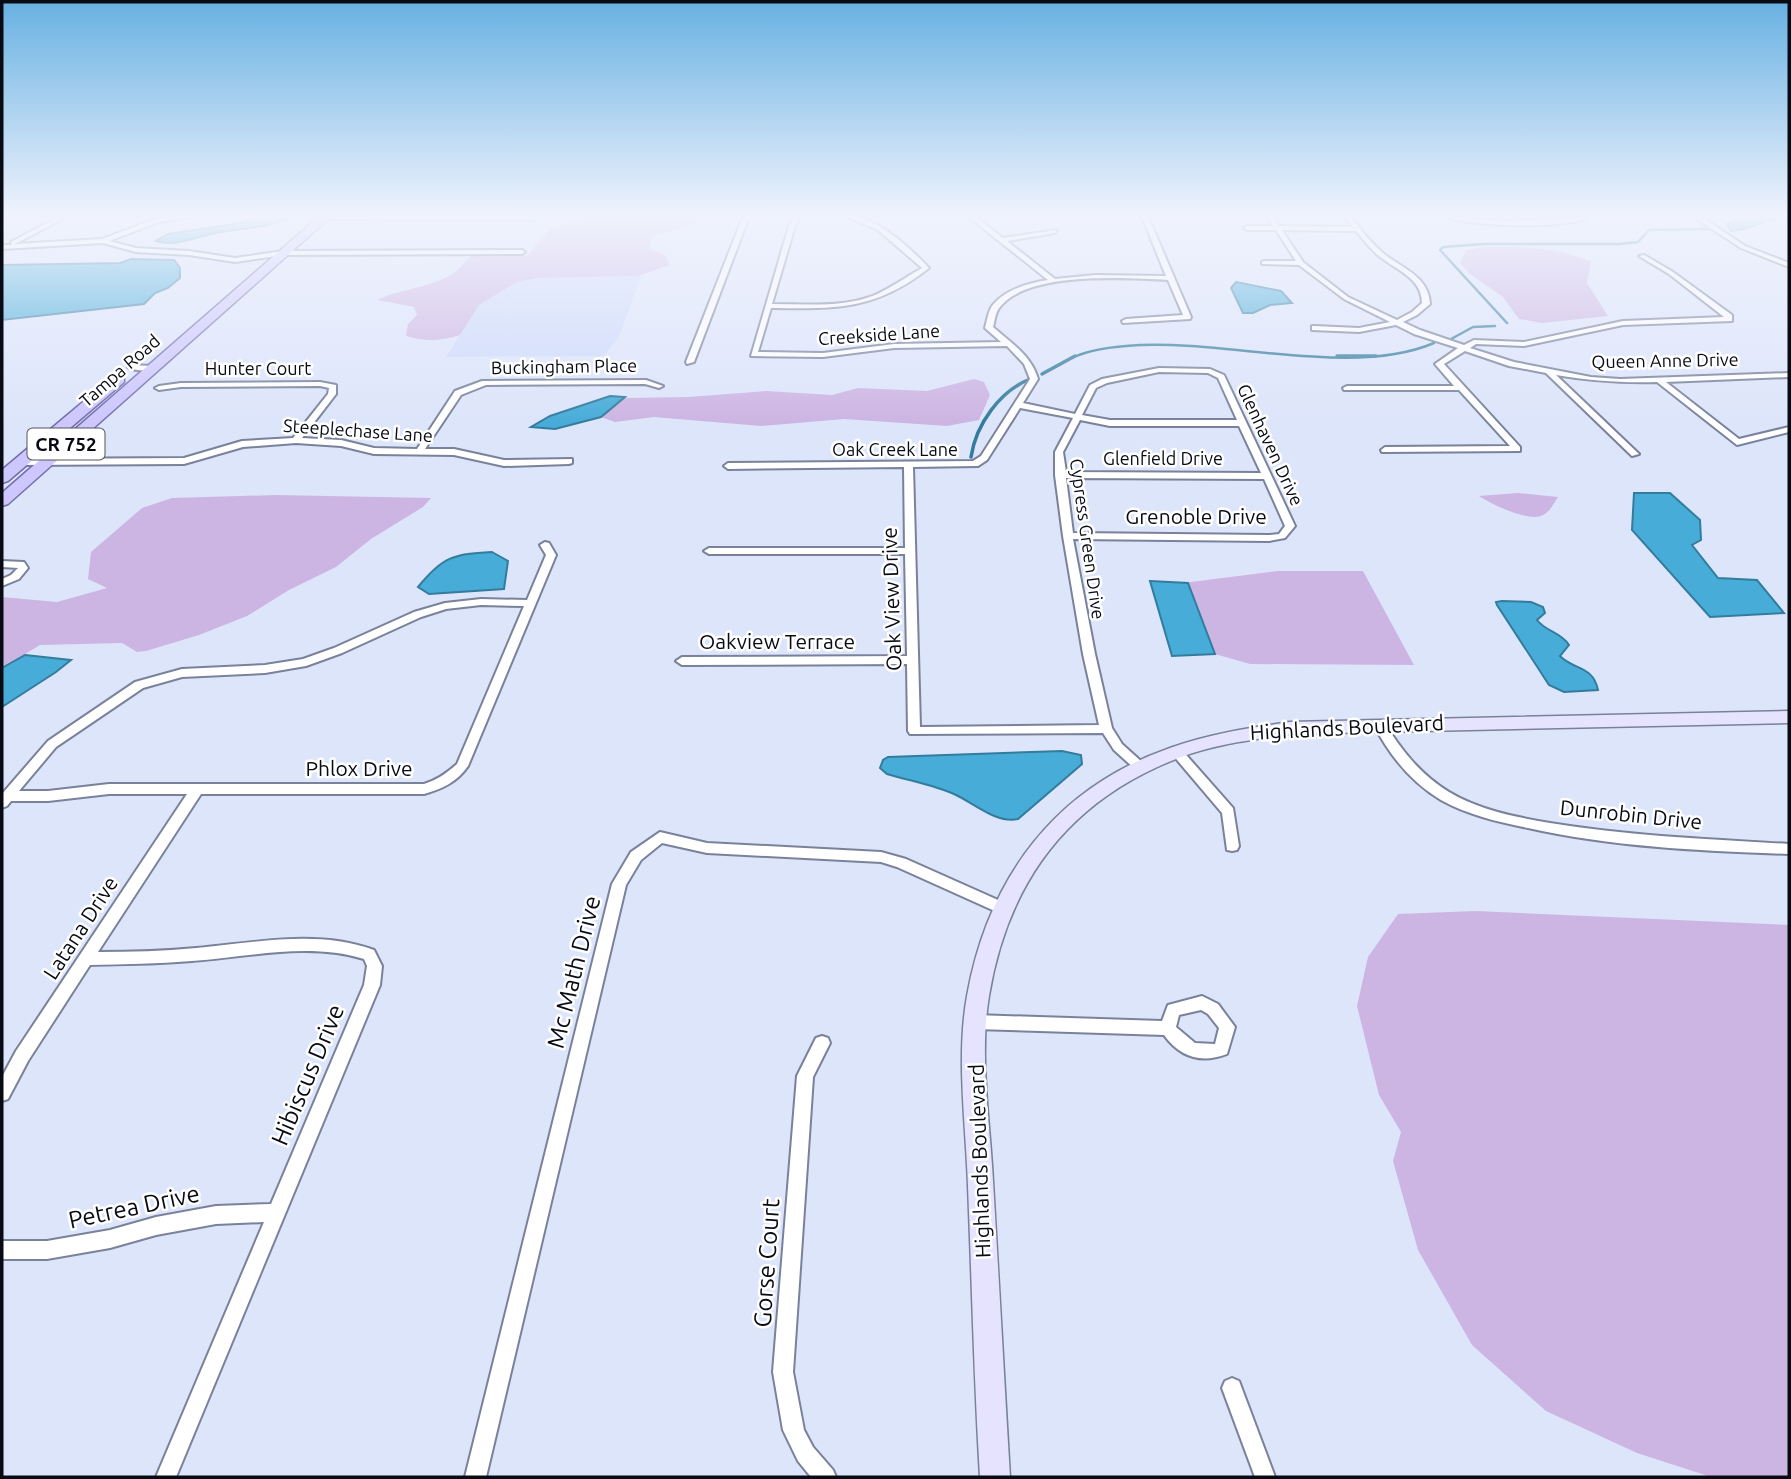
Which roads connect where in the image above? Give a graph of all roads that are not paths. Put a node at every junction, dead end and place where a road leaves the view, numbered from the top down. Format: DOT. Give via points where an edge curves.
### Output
graph roads {
  1 [pos="230,283"];
  2 [pos="249,283"];
  3 [pos="720,283"];
  4 [pos="776,283"];
  5 [pos="900,283"];
  6 [pos="1042,283"];
  7 [pos="1172,283"];
  8 [pos="1327,283"];
  9 [pos="1418,283"];
  10 [pos="1684,283"];
  11 [pos="769,306"];
  12 [pos="1126,321"];
  13 [pos="1395,322"];
  14 [pos="1315,328"];
  15 [pos="1006,344"];
  16 [pos="1461,348"];
  17 [pos="690,362"];
  18 [pos="132,367"];
  19 [pos="153,368"];
  20 [pos="1210,371"];
  21 [pos="1550,373"];
  22 [pos="1789,376"];
  23 [pos="1658,379"];
  24 [pos="659,386"];
  25 [pos="159,388"];
  26 [pos="1347,388"];
  27 [pos="1461,388"];
  28 [pos="1018,405"];
  29 [pos="1078,416"];
  30 [pos="1242,423"];
  31 [pos="1789,430"];
  32 [pos="296,440"];
  33 [pos="1385,450"];
  34 [pos="419,452"];
  35 [pos="1635,454"];
  36 [pos="569,461"];
  37 [pos="45,462"];
  38 [pos="21,463"];
  39 [pos="908,465"];
  40 [pos="728,466"];
  41 [pos="1059,475"];
  42 [pos="1266,475"];
  43 [pos="2,478"];
  44 [pos="5,496"];
  45 [pos="1068,536"];
  46 [pos="1282,536"];
  47 [pos="545,545"];
  48 [pos="709,551"];
  49 [pos="909,551"];
  50 [pos="2,564"];
  51 [pos="2,583"];
  52 [pos="529,603"];
  53 [pos="914,660"];
  54 [pos="682,661"];
  55 [pos="1789,717"];
  56 [pos="1380,726"];
  57 [pos="1106,729"];
  58 [pos="1176,751"];
  59 [pos="1139,766"];
  60 [pos="198,788"];
  61 [pos="5,799"];
  62 [pos="1232,846"];
  63 [pos="1789,849"];
  64 [pos="1002,908"];
  65 [pos="86,959"];
  66 [pos="975,1022"];
  67 [pos="1168,1028"];
  68 [pos="822,1043"];
  69 [pos="2,1093"];
  70 [pos="277,1213"];
  71 [pos="2,1250"];
  72 [pos="1232,1388"];
  73 [pos="166,1477"];
  74 [pos="475,1477"];
  75 [pos="826,1477"];
  76 [pos="995,1477"];
  77 [pos="1265,1477"];
  1 -- 18 [label="main road, Tampa Road / CR 752"];
  2 -- 19 [label="main road, Tampa Road / CR 752"];
  3 -- 17 [label="street"];
  4 -- 11 [label="street"];
  5 -- 11 [label="street" via="863,301"];
  6 -- 15 [label="street, Oak Creek Lane" via="997,304 989,328"];
  7 -- 12 [label="street" via="1187,317"];
  8 -- 13 [label="street, Queen Anne Drive"];
  9 -- 13 [label="street" via="1424,289 1426,305"];
  10 -- 16 [label="street" via="1729,319 1623,323 1528,344 1478,341"];
  11 -- 15 [label="street, Creekside Lane" via="754,354 823,355 894,346"];
  13 -- 14 [label="street" via="1356,331"];
  13 -- 16 [label="street, Queen Anne Drive"];
  15 -- 28 [label="street, Oak Creek Lane" via="1032,368 1034,379"];
  16 -- 21 [label="street, Queen Anne Drive"];
  16 -- 27 [label="street" via="1439,364"];
  18 -- 19 [label="street"];
  18 -- 38 [label="main road, Tampa Road / CR 752"];
  19 -- 37 [label="main road, Tampa Road / CR 752"];
  20 -- 29 [label="street, Cypress Green Drive" via="1159,370 1105,381 1093,387"];
  20 -- 30 [label="street, Glenhaven Drive" via="1222,377"];
  21 -- 23 [label="street, Queen Anne Drive" via="1591,379"];
  21 -- 35 [label="street"];
  22 -- 23 [label="street, Queen Anne Drive"];
  23 -- 31 [label="street" via="1737,442"];
  24 -- 34 [label="street, Buckingham Place" via="646,382 485,383 458,393"];
  25 -- 32 [label="street, Hunter Court" via="333,387"];
  26 -- 27 [label="street"];
  27 -- 33 [label="street" via="1517,449"];
  28 -- 29 [label="street"];
  28 -- 39 [label="street, Oak Creek Lane" via="984,458 975,464"];
  29 -- 30 [label="street" via="1110,423"];
  29 -- 41 [label="street, Cypress Green Drive" via="1059,452"];
  30 -- 42 [label="street, Glenhaven Drive"];
  32 -- 34 [label="street, Steeplechase Lane"];
  32 -- 37 [label="street, Steeplechase Lane" via="242,444 184,461"];
  34 -- 36 [label="street, Steeplechase Lane" via="454,452 515,463"];
  37 -- 38 [label="street, Steeplechase Lane"];
  37 -- 44 [label="main road, Tampa Road / CR 752"];
  38 -- 43 [label="main road, Tampa Road / CR 752"];
  39 -- 40 [label="street, Oak Creek Lane"];
  39 -- 49 [label="street, Oak View Drive"];
  41 -- 42 [label="street, Glenfield Drive"];
  41 -- 45 [label="street, Cypress Green Drive"];
  42 -- 46 [label="street, Glenhaven Drive" via="1290,526"];
  45 -- 46 [label="street, Grenoble Drive"];
  45 -- 57 [label="street, Cypress Green Drive"];
  47 -- 52 [label="street, Phlox Drive" via="551,555"];
  48 -- 49 [label="street"];
  49 -- 53 [label="street, Oak View Drive"];
  50 -- 51 [label="street" via="23,568"];
  52 -- 60 [label="street, Phlox Drive" via="462,766 438,786"];
  52 -- 61 [label="street" via="458,603 306,662 181,671 152,679 52,744"];
  53 -- 54 [label="street, Oakview Terrace"];
  53 -- 57 [label="street, Oak View Drive" via="914,732"];
  55 -- 56 [label="street, Highlands Boulevard"];
  56 -- 58 [label="street, Highlands Boulevard" via="1254,731"];
  56 -- 63 [label="street, Dunrobin Drive" via="1411,770 1445,796 1485,813 1585,835"];
  57 -- 59 [label="street, Cypress Green Drive"];
  58 -- 59 [label="street, Highlands Boulevard"];
  58 -- 62 [label="street" via="1228,812"];
  59 -- 64 [label="street, Highlands Boulevard" via="1069,814 1032,857"];
  60 -- 61 [label="street, Phlox Drive" via="109,789"];
  60 -- 65 [label="street, Latana Drive"];
  64 -- 66 [label="street, Highlands Boulevard" via="984,966"];
  64 -- 74 [label="street, Mc Math Drive" via="901,863 859,854 707,848 660,837 636,856 619,884"];
  65 -- 69 [label="street, Latana Drive"];
  65 -- 70 [label="street, Hibiscus Drive" via="251,948 351,947 369,954 375,966 372,985"];
  66 -- 67 [label="street"];
  66 -- 76 [label="street, Highlands Boulevard"];
  68 -- 75 [label="street, Gorse Court" via="805,1076 783,1372 788,1419 807,1461"];
  70 -- 71 [label="street, Petrea Drive" via="216,1215 72,1246"];
  70 -- 73 [label="street, Hibiscus Drive"];
  72 -- 77 [label="street"];
}
